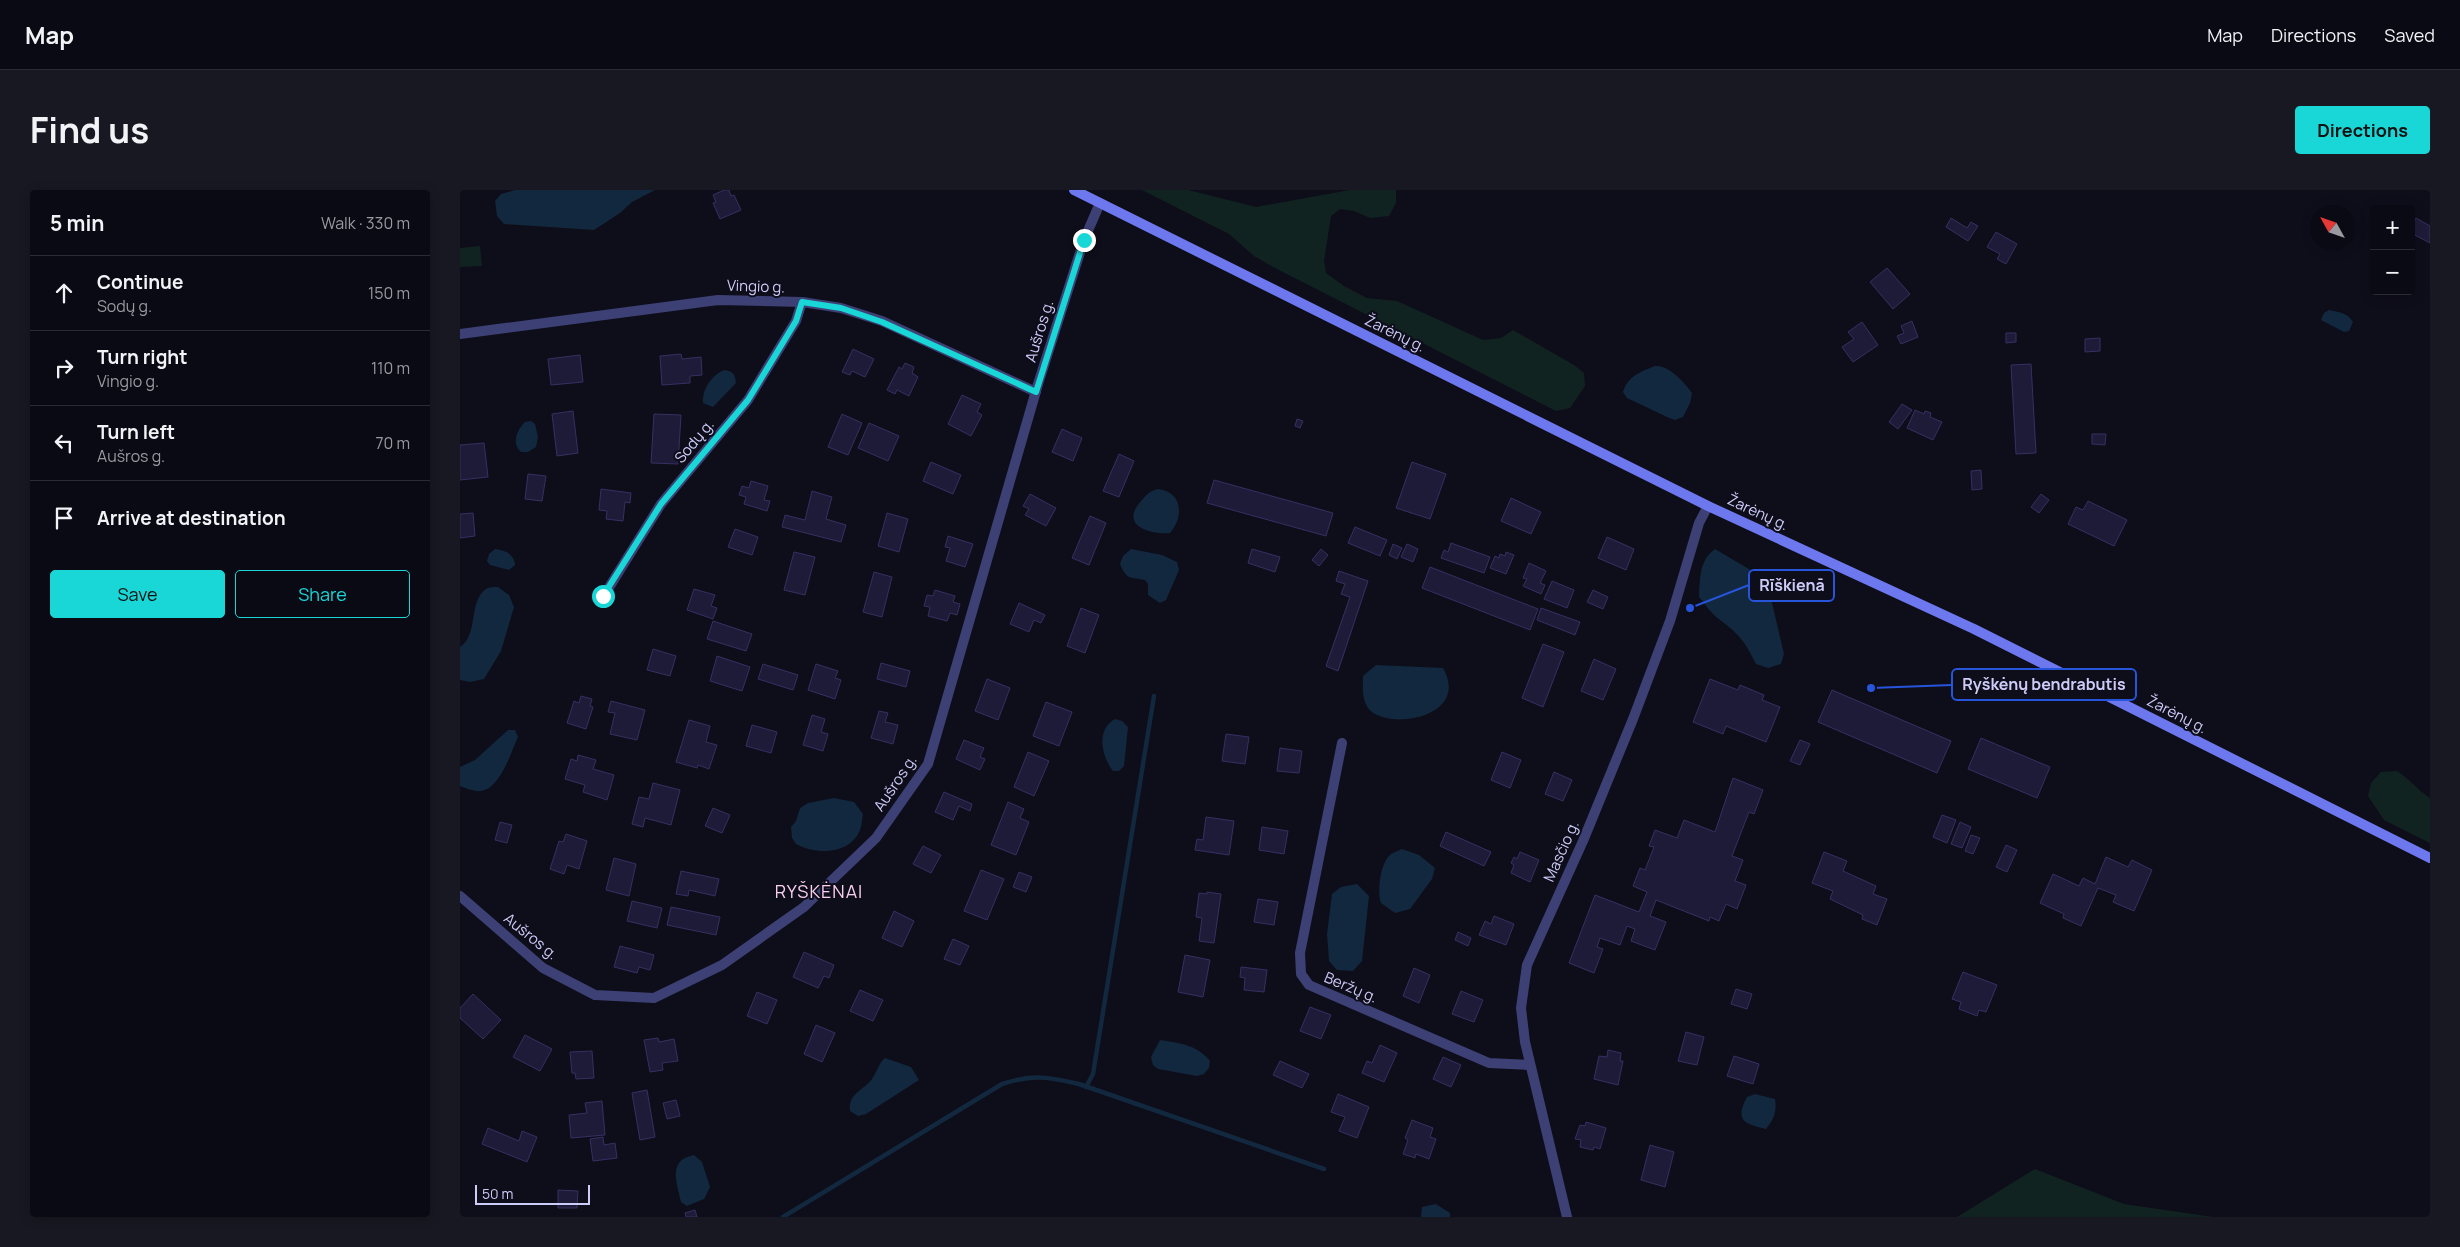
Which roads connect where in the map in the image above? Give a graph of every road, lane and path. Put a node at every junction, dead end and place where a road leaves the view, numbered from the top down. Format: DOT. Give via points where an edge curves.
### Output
graph roads {
  1 [pos="1074,190"];
  2 [pos="1094,197"];
  3 [pos="802,302"];
  4 [pos="460,334"];
  5 [pos="1036,392"];
  6 [pos="1708,506"];
  7 [pos="603,596"];
  8 [pos="1342,743"];
  9 [pos="2430,858"];
  10 [pos="460,896"];
  11 [pos="1530,1065"];
  12 [pos="1567,1217"];
  1 -- 2 [label="main road, Žarėnų g."];
  2 -- 5 [label="street, Aušros g." via="1084,240"];
  2 -- 6 [label="main road, Žarėnų g."];
  3 -- 4 [label="street, Vingio g." via="718,300"];
  3 -- 5 [label="street, Vingio g." via="841,308 882,322"];
  3 -- 7 [label="street, Sodų g." via="796,321 748,400 661,504"];
  5 -- 10 [label="street, Aušros g." via="928,764 876,838 804,907 722,965 654,998 595,995 543,968"];
  6 -- 9 [label="main road, Žarėnų g." via="1974,629"];
  6 -- 11 [label="street, Masčio g." via="1633,719 1527,965 1521,1008"];
  8 -- 11 [label="street, Beržų g." via="1300,953 1301,974 1309,985 1489,1063"];
  11 -- 12 [label="street, Masčio g."];
}
